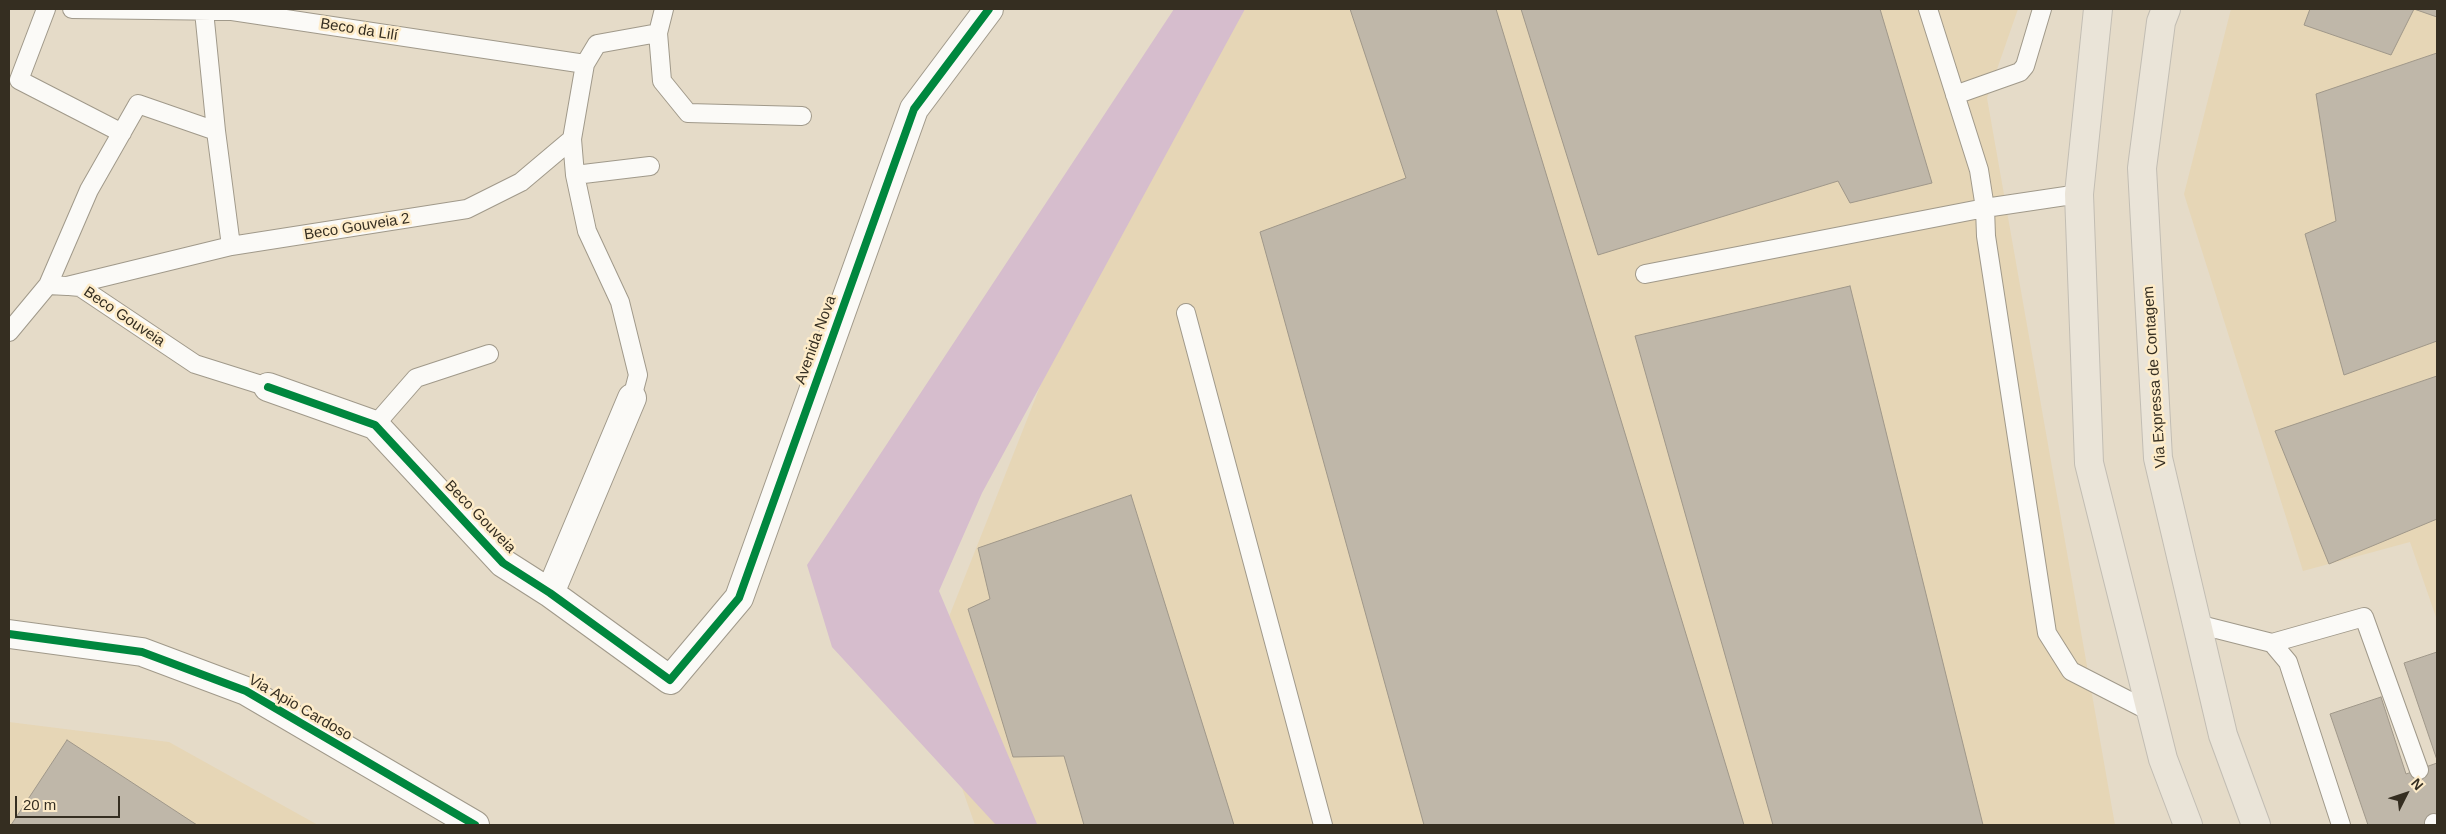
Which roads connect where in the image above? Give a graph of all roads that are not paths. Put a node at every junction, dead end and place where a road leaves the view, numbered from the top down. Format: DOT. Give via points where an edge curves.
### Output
graph roads {
  1 [pos="46,9"];
  2 [pos="72,9"];
  3 [pos="148,9"];
  4 [pos="664,9"];
  5 [pos="989,9"];
  6 [pos="1928,9"];
  7 [pos="2042,9"];
  8 [pos="2098,9"];
  9 [pos="2166,9"];
  10 [pos="204,11"];
  11 [pos="658,33"];
  12 [pos="585,64"];
  13 [pos="1955,94"];
  14 [pos="802,116"];
  15 [pos="216,131"];
  16 [pos="122,133"];
  17 [pos="572,139"];
  18 [pos="650,166"];
  19 [pos="575,175"];
  20 [pos="2079,194"];
  21 [pos="1985,208"];
  22 [pos="231,246"];
  23 [pos="1645,274"];
  24 [pos="48,285"];
  25 [pos="66,286"];
  26 [pos="1186,313"];
  27 [pos="9,332"];
  28 [pos="489,354"];
  29 [pos="268,387"];
  30 [pos="632,398"];
  31 [pos="375,425"];
  32 [pos="550,593"];
  33 [pos="2197,624"];
  34 [pos="9,634"];
  35 [pos="2272,643"];
  36 [pos="670,680"];
  37 [pos="2151,712"];
  38 [pos="2418,770"];
  39 [pos="475,825"];
  40 [pos="1323,825"];
  41 [pos="2188,825"];
  42 [pos="2256,825"];
  43 [pos="2341,825"];
  1 -- 16 [label="lane" via="19,80"];
  2 -- 3 [label="lane, Beco da Lilí"];
  3 -- 10 [label="lane, Beco da Lilí"];
  4 -- 11 [label="lane"];
  5 -- 36 [label="street, Avenida Nova" via="914,109 739,598"];
  6 -- 13 [label="lane"];
  7 -- 13 [label="lane" via="2026,66 2020,72"];
  8 -- 20 [label="highway"];
  9 -- 33 [label="highway, Via Expressa de Contagem" via="2161,22 2142,168 2158,458"];
  10 -- 12 [label="lane, Beco da Lilí" via="242,12"];
  10 -- 15 [label="lane"];
  11 -- 12 [label="lane" via="598,44"];
  11 -- 14 [label="lane" via="662,81 688,113"];
  12 -- 17 [label="lane"];
  13 -- 21 [label="lane" via="1979,170"];
  15 -- 16 [label="lane" via="138,104"];
  15 -- 22 [label="lane"];
  16 -- 24 [label="lane" via="89,190"];
  17 -- 19 [label="lane"];
  17 -- 22 [label="lane, Beco Gouveia 2" via="522,182 467,209"];
  18 -- 19 [label="lane"];
  19 -- 30 [label="lane" via="587,232 622,311 638,375"];
  20 -- 21 [label="lane"];
  20 -- 37 [label="highway" via="2089,463"];
  21 -- 23 [label="lane"];
  21 -- 37 [label="lane" via="1986,236 2046,633 2072,670"];
  22 -- 25 [label="lane, Beco Gouveia 2"];
  24 -- 25 [label="lane, Beco Gouveia 2"];
  24 -- 27 [label="lane"];
  25 -- 29 [label="lane, Beco Gouveia" via="80,286 195,364"];
  26 -- 40 [label="lane"];
  28 -- 31 [label="lane" via="416,378"];
  29 -- 31 [label="street, Beco Gouveia"];
  30 -- 32 [label="street"];
  31 -- 32 [label="street, Beco Gouveia" via="504,562"];
  32 -- 36 [label="street, Beco Gouveia"];
  33 -- 35 [label="lane"];
  33 -- 42 [label="highway, Via Expressa de Contagem" via="2223,735"];
  34 -- 39 [label="street, Via Apio Cardoso" via="142,652 246,691"];
  35 -- 38 [label="lane" via="2364,616"];
  35 -- 43 [label="lane" via="2288,662"];
  37 -- 41 [label="highway" via="2163,760"];
}
